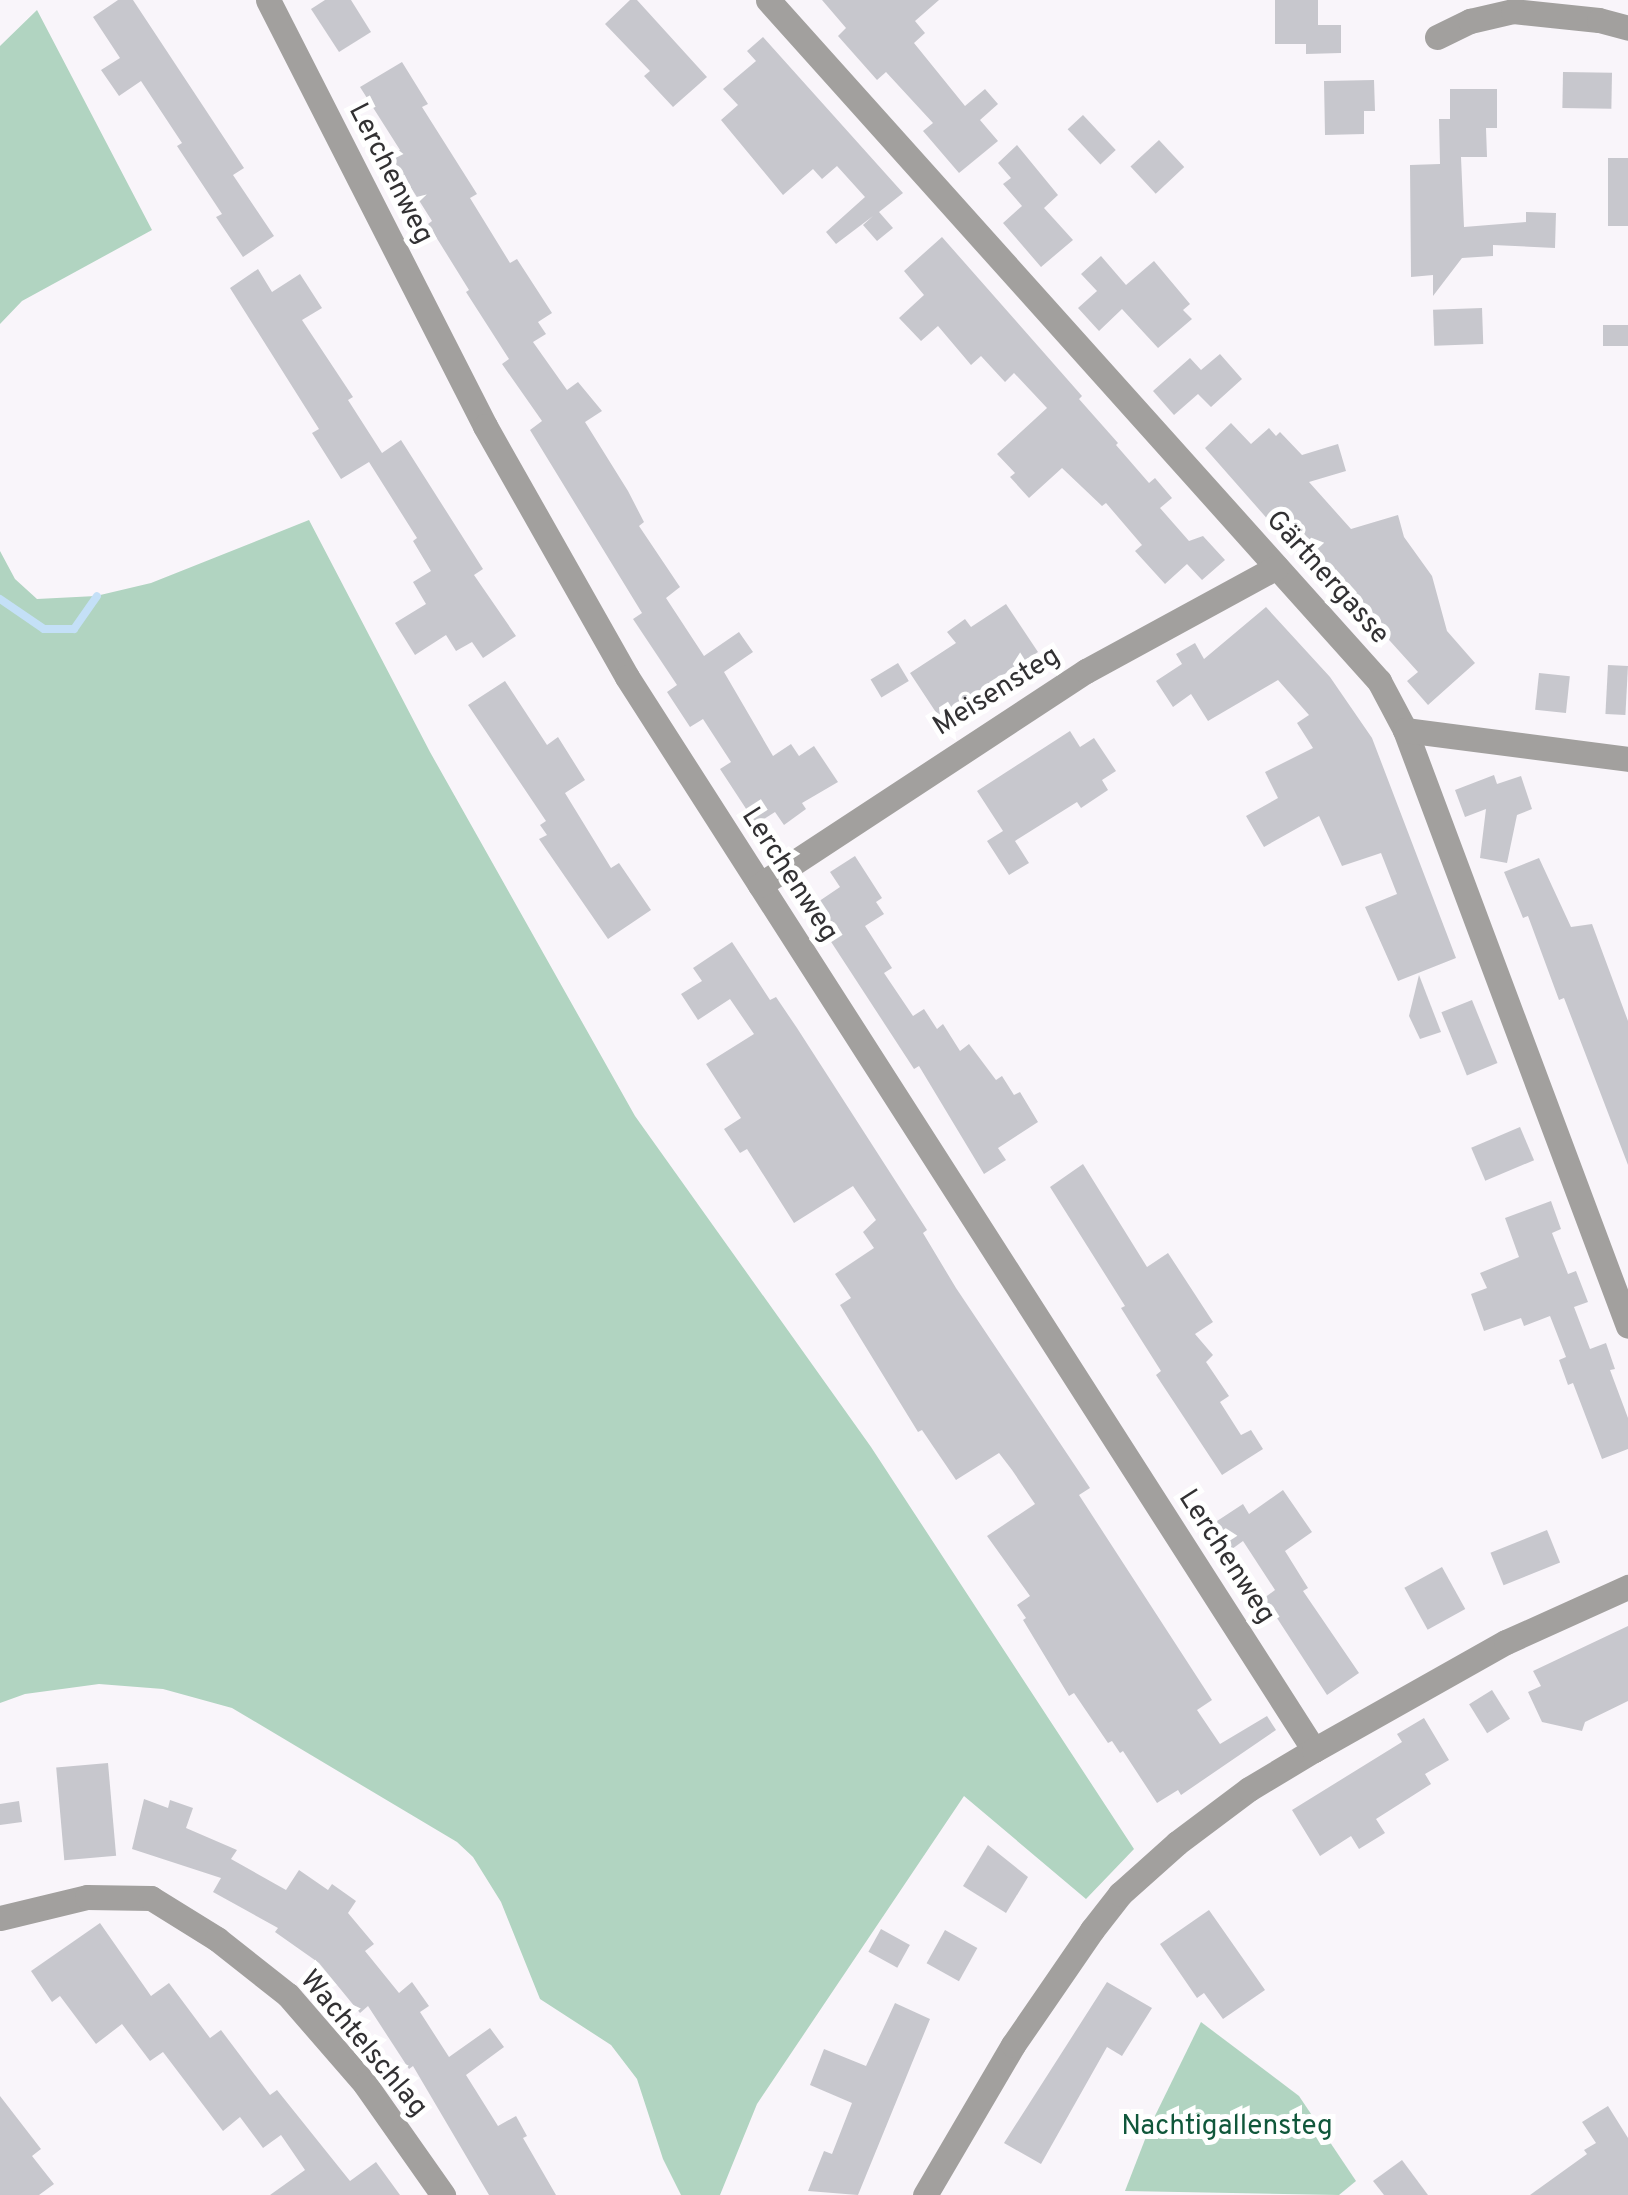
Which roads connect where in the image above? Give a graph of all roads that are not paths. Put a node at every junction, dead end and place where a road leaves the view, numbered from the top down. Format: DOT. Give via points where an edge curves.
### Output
graph roads {
  1 [pos="268,0"];
  2 [pos="768,0"];
  3 [pos="1628,28"];
  4 [pos="1437,37"];
  5 [pos="1277,568"];
  6 [pos="1405,730"];
  7 [pos="1628,759"];
  8 [pos="760,885"];
  9 [pos="1628,1326"];
  10 [pos="1628,1586"];
  11 [pos="1314,1750"];
  12 [pos="0,1918"];
  13 [pos="443,2195"];
  14 [pos="924,2195"];
  1 -- 8 [label="street, Lerchenweg" via="494,443 626,677"];
  2 -- 5 [label="street, Gärtnergasse"];
  3 -- 4 [label="street" via="1514,12 1470,21"];
  5 -- 6 [label="street, Gärtnergasse" via="1379,681"];
  5 -- 8 [label="street, Meisensteg" via="1086,671"];
  6 -- 7 [label="street"];
  6 -- 9 [label="street, Gärtnergasse"];
  8 -- 11 [label="street, Lerchenweg"];
  10 -- 11 [label="street" via="1506,1642"];
  11 -- 14 [label="street" via="1248,1789 1120,1894 1013,2045"];
  12 -- 13 [label="street, Wachtelschlag" via="88,1897 151,1898 218,1939 288,1995 364,2084"];
}
